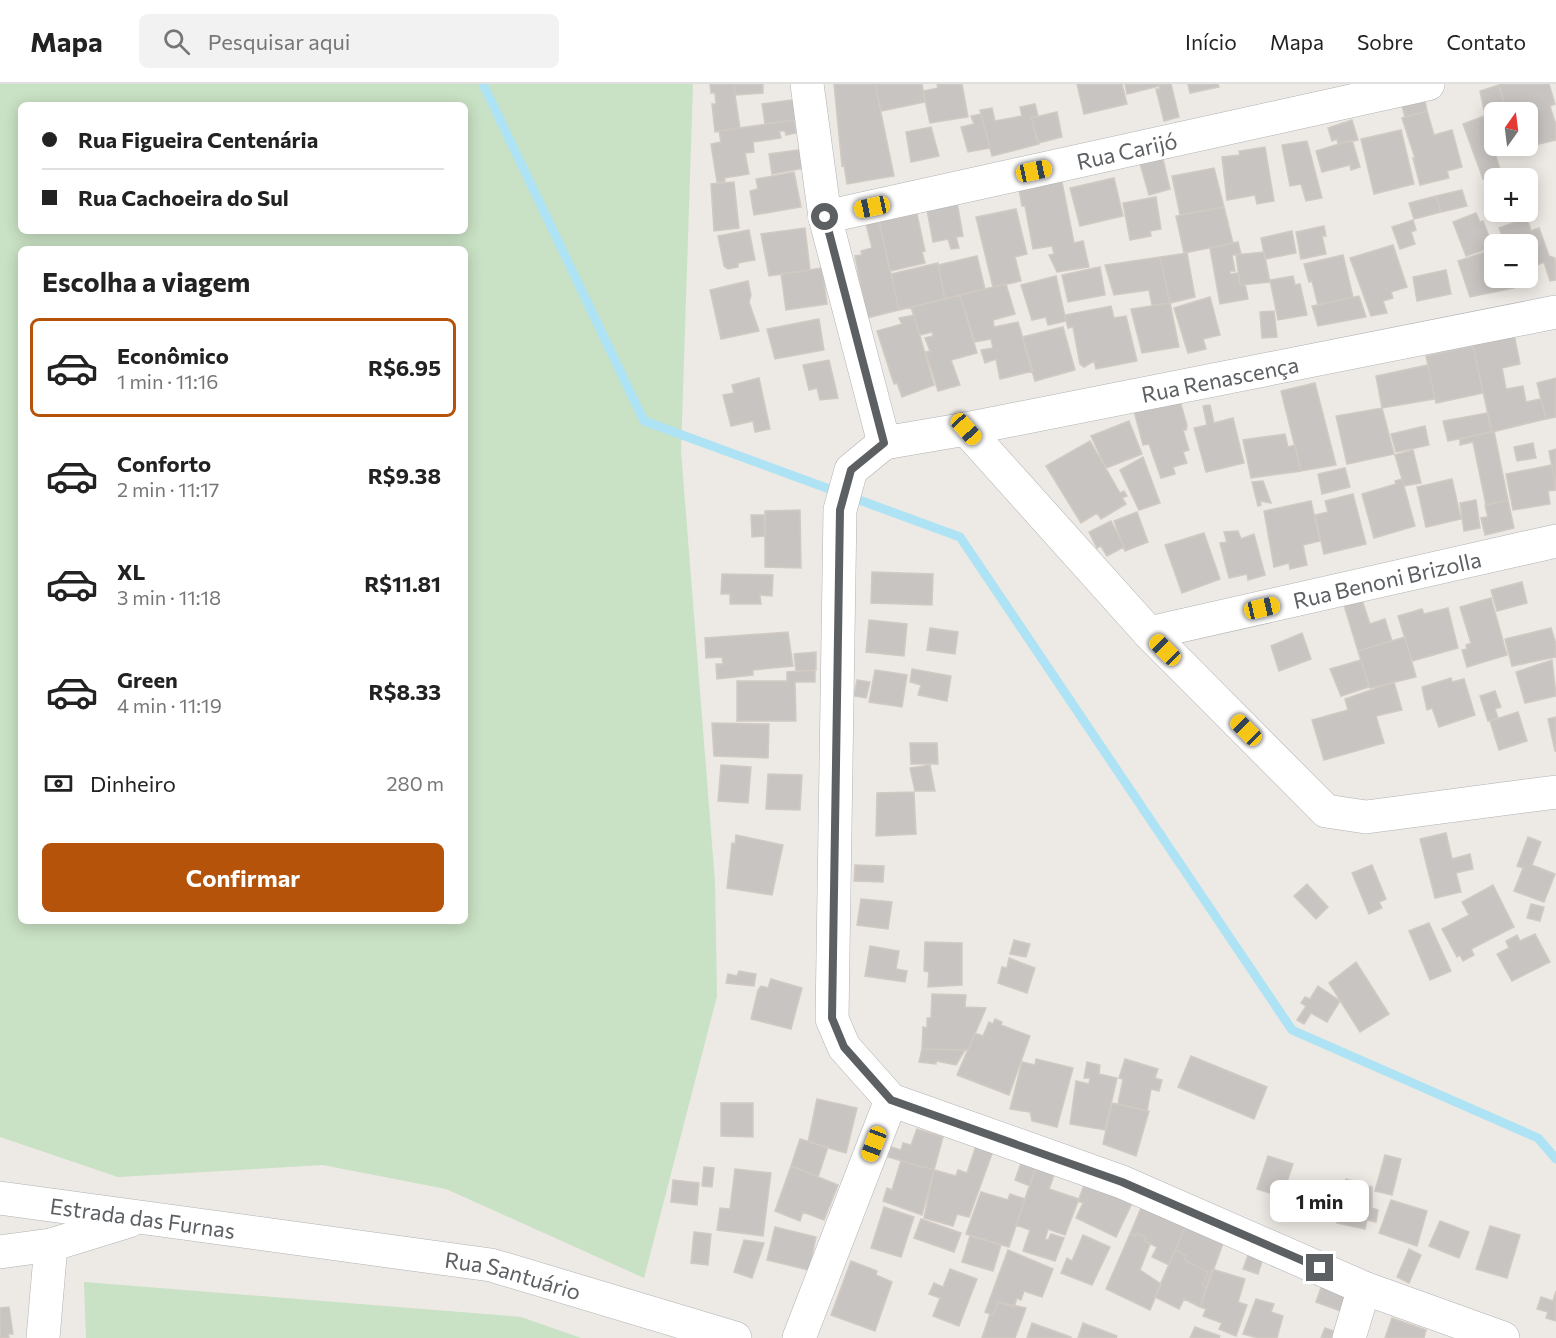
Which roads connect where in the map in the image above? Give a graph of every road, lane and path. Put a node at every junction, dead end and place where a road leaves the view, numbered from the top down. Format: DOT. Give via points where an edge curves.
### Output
graph roads {
  1 [pos="807,84"];
  2 [pos="1428,84"];
  3 [pos="825,217"];
  4 [pos="1556,312"];
  5 [pos="966,429"];
  6 [pos="884,443"];
  7 [pos="1556,541"];
  8 [pos="1149,633"];
  9 [pos="1556,792"];
  10 [pos="891,1100"];
  11 [pos="0,1198"];
  12 [pos="136,1218"];
  13 [pos="285,1239"];
  14 [pos="51,1245"];
  15 [pos="0,1252"];
  16 [pos="1364,1288"];
  17 [pos="43,1338"];
  18 [pos="735,1338"];
  19 [pos="799,1338"];
  20 [pos="1349,1338"];
  21 [pos="1503,1338"];
  1 -- 3 [label="street"];
  2 -- 3 [label="street, Rua Carijó"];
  3 -- 6 [label="street"];
  4 -- 5 [label="street, Rua Renascença"];
  5 -- 6 [label="street, Rua Renascença"];
  5 -- 8 [label="street"];
  6 -- 10 [label="street" via="851,470 840,510 832,1018 844,1047"];
  7 -- 8 [label="street, Rua Benoni Brizolla"];
  8 -- 9 [label="street" via="1326,811 1366,818"];
  10 -- 16 [label="street" via="1122,1182"];
  10 -- 19 [label="street"];
  11 -- 12 [label="street, Estrada das Furnas"];
  12 -- 13 [label="street, Estrada das Furnas"];
  12 -- 14 [label="street"];
  13 -- 18 [label="street, Rua Santuário" via="491,1265"];
  14 -- 15 [label="street"];
  14 -- 17 [label="street"];
  16 -- 20 [label="street"];
  16 -- 21 [label="street"];
}
